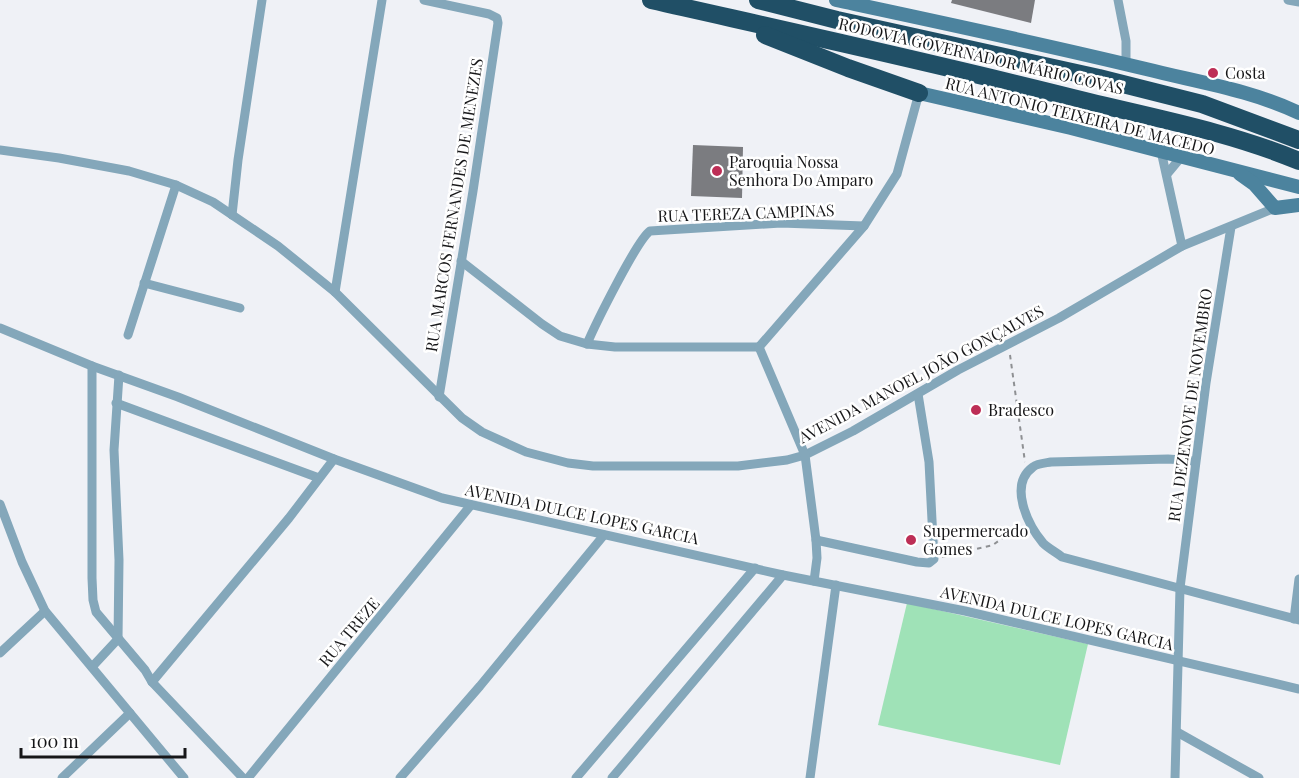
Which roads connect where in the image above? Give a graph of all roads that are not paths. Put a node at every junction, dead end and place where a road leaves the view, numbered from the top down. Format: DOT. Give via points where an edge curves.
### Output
graph roads {
  1 [pos="262,0"];
  2 [pos="382,0"];
  3 [pos="424,0"];
  4 [pos="651,0"];
  5 [pos="758,0"];
  6 [pos="836,0"];
  7 [pos="1118,0"];
  8 [pos="1288,0"];
  9 [pos="1299,2"];
  10 [pos="719,16"];
  11 [pos="1126,64"];
  12 [pos="919,93"];
  13 [pos="1281,104"];
  14 [pos="1299,106"];
  15 [pos="1299,113"];
  16 [pos="1299,140"];
  17 [pos="0,150"];
  18 [pos="1161,152"];
  19 [pos="1182,156"];
  20 [pos="1298,160"];
  21 [pos="1233,171"];
  22 [pos="1167,174"];
  23 [pos="176,185"];
  24 [pos="1299,187"];
  25 [pos="1299,205"];
  26 [pos="1275,208"];
  27 [pos="232,215"];
  28 [pos="864,226"];
  29 [pos="1231,227"];
  30 [pos="1182,246"];
  31 [pos="461,261"];
  32 [pos="144,284"];
  33 [pos="335,292"];
  34 [pos="240,308"];
  35 [pos="0,328"];
  36 [pos="128,335"];
  37 [pos="588,344"];
  38 [pos="759,347"];
  39 [pos="92,366"];
  40 [pos="119,375"];
  41 [pos="918,394"];
  42 [pos="439,397"];
  43 [pos="116,403"];
  44 [pos="805,454"];
  45 [pos="334,459"];
  46 [pos="1196,461"];
  47 [pos="319,478"];
  48 [pos="0,504"];
  49 [pos="471,505"];
  50 [pos="604,535"];
  51 [pos="816,540"];
  52 [pos="755,568"];
  53 [pos="783,575"];
  54 [pos="1299,579"];
  55 [pos="814,581"];
  56 [pos="837,585"];
  57 [pos="1180,588"];
  58 [pos="45,611"];
  59 [pos="1297,619"];
  60 [pos="118,639"];
  61 [pos="0,653"];
  62 [pos="1178,662"];
  63 [pos="92,667"];
  64 [pos="152,682"];
  65 [pos="1299,689"];
  66 [pos="130,713"];
  67 [pos="1177,732"];
  68 [pos="62,778"];
  69 [pos="184,778"];
  70 [pos="243,778"];
  71 [pos="248,778"];
  72 [pos="400,778"];
  73 [pos="576,778"];
  74 [pos="612,778"];
  75 [pos="810,778"];
  76 [pos="1175,778"];
  77 [pos="1259,778"];
  1 -- 27 [label="street"];
  2 -- 33 [label="street"];
  3 -- 31 [label="street, RUA MARCOS FERNANDES DE MENEZES" via="497,18"];
  4 -- 10 [label="highway, RODOVIA GOVERNADOR MÁRIO COVAS"];
  5 -- 16 [label="highway, RODOVIA GOVERNADOR MÁRIO COVAS" via="1190,101"];
  6 -- 11 [label="street"];
  7 -- 11 [label="street"];
  8 -- 9 [label="street"];
  10 -- 12 [label="highway"];
  10 -- 20 [label="highway, RODOVIA GOVERNADOR MÁRIO COVAS" via="1195,128"];
  11 -- 13 [label="street"];
  12 -- 18 [label="street, RUA ANTONIO TEIXEIRA DE MACEDO"];
  12 -- 28 [label="street" via="897,174"];
  13 -- 14 [label="street"];
  13 -- 15 [label="street"];
  17 -- 23 [label="street, AVENIDA MANOEL JOÃO GONÇALVES" via="129,171"];
  18 -- 19 [label="street, RUA ANTONIO TEIXEIRA DE MACEDO"];
  18 -- 22 [label="street"];
  19 -- 21 [label="street, RUA ANTONIO TEIXEIRA DE MACEDO"];
  19 -- 22 [label="street"];
  21 -- 24 [label="street, RUA ANTONIO TEIXEIRA DE MACEDO"];
  21 -- 26 [label="street" via="1254,184"];
  22 -- 30 [label="street"];
  23 -- 27 [label="street, AVENIDA MANOEL JOÃO GONÇALVES"];
  23 -- 32 [label="street"];
  25 -- 26 [label="street"];
  26 -- 29 [label="street, AVENIDA MANOEL JOÃO GONÇALVES"];
  27 -- 33 [label="street, AVENIDA MANOEL JOÃO GONÇALVES"];
  28 -- 37 [label="street, RUA TEREZA CAMPINAS" via="781,223 650,231 628,264"];
  28 -- 38 [label="street"];
  29 -- 30 [label="street, AVENIDA MANOEL JOÃO GONÇALVES"];
  29 -- 46 [label="street, RUA DEZENOVE DE NOVEMBRO"];
  30 -- 41 [label="street, AVENIDA MANOEL JOÃO GONÇALVES"];
  31 -- 37 [label="street" via="552,332"];
  31 -- 42 [label="street, RUA MARCOS FERNANDES DE MENEZES"];
  32 -- 34 [label="street"];
  32 -- 36 [label="street"];
  33 -- 42 [label="street, AVENIDA MANOEL JOÃO GONÇALVES"];
  35 -- 39 [label="street, AVENIDA DULCE LOPES GARCIA"];
  37 -- 38 [label="street"];
  38 -- 44 [label="street"];
  39 -- 40 [label="street, AVENIDA DULCE LOPES GARCIA"];
  39 -- 60 [label="street" via="93,600 96,612"];
  40 -- 43 [label="street"];
  40 -- 45 [label="street, AVENIDA DULCE LOPES GARCIA"];
  41 -- 44 [label="street, AVENIDA MANOEL JOÃO GONÇALVES"];
  41 -- 51 [label="street" via="928,462 934,559 929,563 917,562"];
  42 -- 44 [label="street, AVENIDA MANOEL JOÃO GONÇALVES" via="482,432 526,452 568,463 623,468 738,465 787,460"];
  43 -- 47 [label="street"];
  43 -- 60 [label="street"];
  44 -- 51 [label="street"];
  45 -- 47 [label="street"];
  45 -- 49 [label="street, AVENIDA DULCE LOPES GARCIA"];
  46 -- 57 [label="street, RUA DEZENOVE DE NOVEMBRO"];
  46 -- 57 [label="street" via="1036,465 1026,474 1022,494 1027,519 1041,540 1062,557"];
  47 -- 64 [label="street"];
  48 -- 58 [label="street"];
  49 -- 50 [label="street, AVENIDA DULCE LOPES GARCIA"];
  49 -- 71 [label="street, RUA TREZE"];
  50 -- 52 [label="street, AVENIDA DULCE LOPES GARCIA"];
  50 -- 72 [label="street"];
  51 -- 55 [label="street"];
  52 -- 53 [label="street, AVENIDA DULCE LOPES GARCIA"];
  52 -- 73 [label="street"];
  53 -- 55 [label="street, AVENIDA DULCE LOPES GARCIA"];
  53 -- 74 [label="street"];
  54 -- 59 [label="street"];
  55 -- 56 [label="street, AVENIDA DULCE LOPES GARCIA"];
  56 -- 62 [label="street, AVENIDA DULCE LOPES GARCIA"];
  56 -- 75 [label="street"];
  57 -- 59 [label="street"];
  57 -- 62 [label="street, RUA DEZENOVE DE NOVEMBRO"];
  58 -- 61 [label="street"];
  58 -- 63 [label="street"];
  60 -- 63 [label="street"];
  60 -- 64 [label="street"];
  62 -- 65 [label="street, AVENIDA DULCE LOPES GARCIA"];
  62 -- 67 [label="street, RUA DEZENOVE DE NOVEMBRO"];
  63 -- 66 [label="street"];
  64 -- 70 [label="street"];
  66 -- 68 [label="street"];
  66 -- 69 [label="street"];
  67 -- 76 [label="street, RUA DEZENOVE DE NOVEMBRO"];
  67 -- 77 [label="street"];
}
